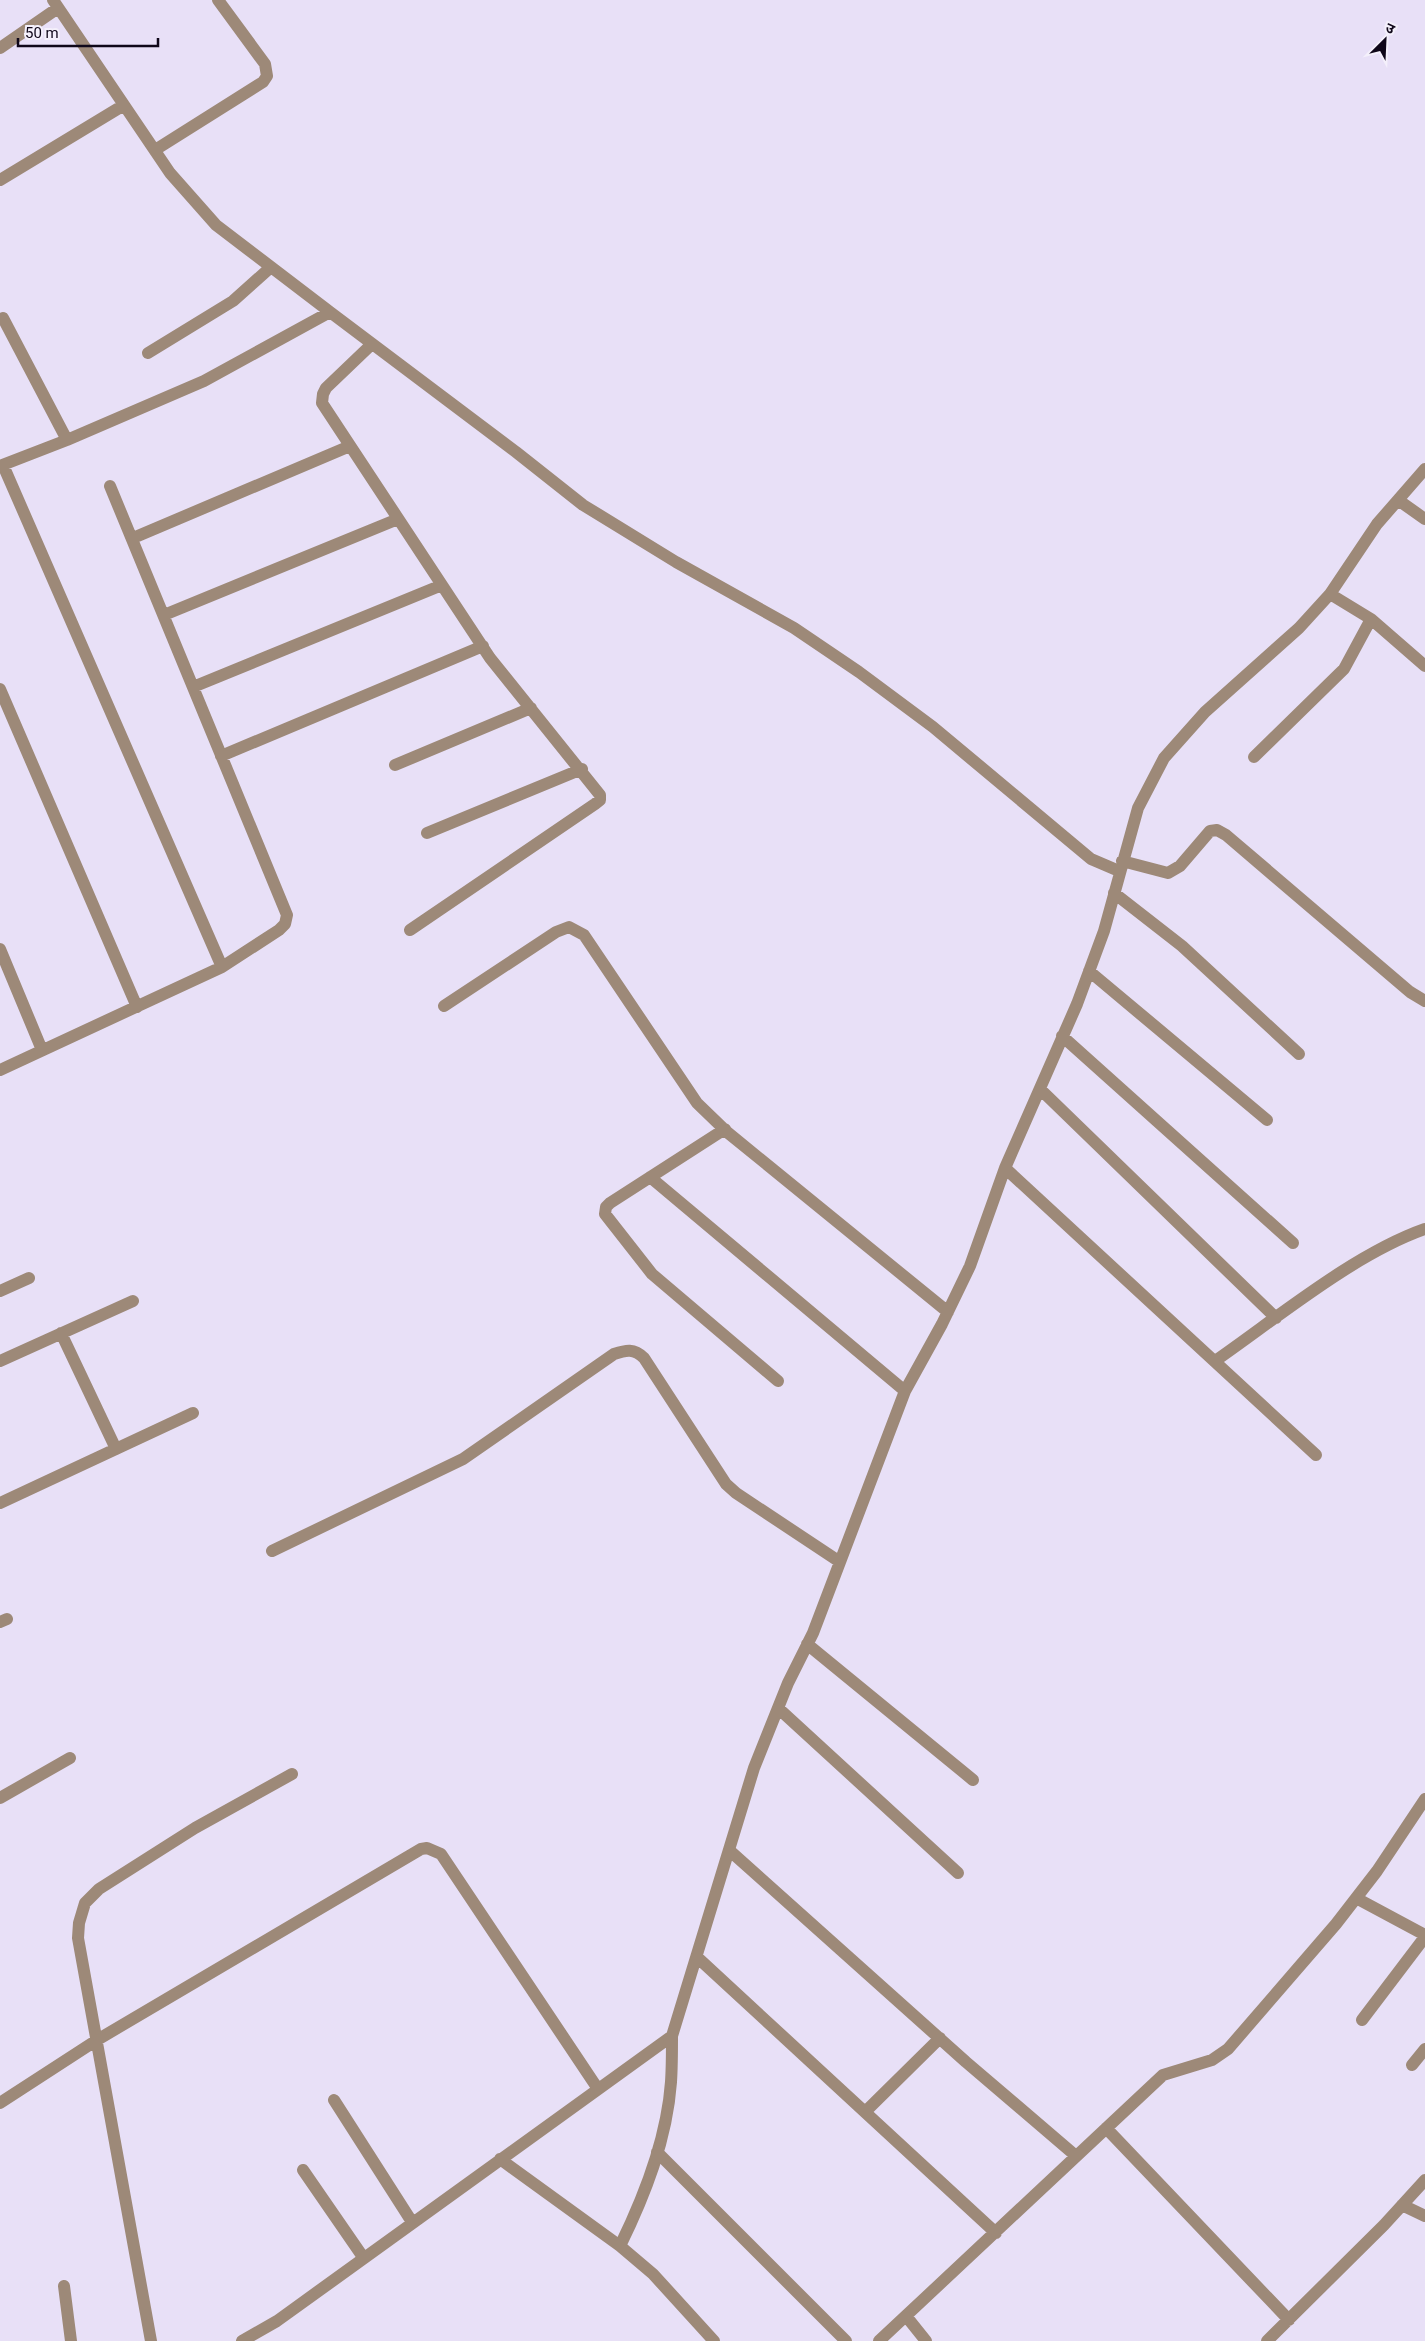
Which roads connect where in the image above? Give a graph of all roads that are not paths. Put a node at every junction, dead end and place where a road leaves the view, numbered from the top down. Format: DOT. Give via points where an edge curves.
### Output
graph roads {
  1 [pos="218,0"];
  2 [pos="56,4"];
  3 [pos="0,48"];
  4 [pos="124,105"];
  5 [pos="155,150"];
  6 [pos="0,180"];
  7 [pos="271,268"];
  8 [pos="330,312"];
  9 [pos="3,318"];
  10 [pos="372,344"];
  11 [pos="148,354"];
  12 [pos="67,440"];
  13 [pos="350,446"];
  14 [pos="1,465"];
  15 [pos="1425,470"];
  16 [pos="110,486"];
  17 [pos="1398,500"];
  18 [pos="398,519"];
  19 [pos="1425,519"];
  20 [pos="133,538"];
  21 [pos="442,585"];
  22 [pos="1330,594"];
  23 [pos="164,615"];
  24 [pos="1371,619"];
  25 [pos="483,646"];
  26 [pos="1425,666"];
  27 [pos="193,687"];
  28 [pos="0,689"];
  29 [pos="531,708"];
  30 [pos="221,756"];
  31 [pos="1254,757"];
  32 [pos="395,765"];
  33 [pos="582,769"];
  34 [pos="428,832"];
  35 [pos="1120,866"];
  36 [pos="1114,893"];
  37 [pos="410,930"];
  38 [pos="0,949"];
  39 [pos="222,968"];
  40 [pos="1089,971"];
  41 [pos="1425,1000"];
  42 [pos="444,1006"];
  43 [pos="137,1007"];
  44 [pos="1062,1036"];
  45 [pos="42,1050"];
  46 [pos="1299,1054"];
  47 [pos="0,1070"];
  48 [pos="1040,1089"];
  49 [pos="1267,1120"];
  50 [pos="724,1129"];
  51 [pos="1005,1168"];
  52 [pos="650,1177"];
  53 [pos="1425,1229"];
  54 [pos="1293,1243"];
  55 [pos="29,1278"];
  56 [pos="0,1291"];
  57 [pos="134,1301"];
  58 [pos="948,1312"];
  59 [pos="1276,1318"];
  60 [pos="61,1333"];
  61 [pos="0,1361"];
  62 [pos="1215,1361"];
  63 [pos="778,1381"];
  64 [pos="905,1391"];
  65 [pos="193,1413"];
  66 [pos="116,1449"];
  67 [pos="1316,1455"];
  68 [pos="0,1503"];
  69 [pos="272,1551"];
  70 [pos="840,1562"];
  71 [pos="807,1644"];
  72 [pos="778,1708"];
  73 [pos="70,1758"];
  74 [pos="292,1774"];
  75 [pos="973,1780"];
  76 [pos="0,1798"];
  77 [pos="1425,1798"];
  78 [pos="729,1850"];
  79 [pos="958,1873"];
  80 [pos="1356,1898"];
  81 [pos="1425,1936"];
  82 [pos="698,1958"];
  83 [pos="1362,2020"];
  84 [pos="672,2036"];
  85 [pos="940,2038"];
  86 [pos="97,2040"];
  87 [pos="1425,2049"];
  88 [pos="1412,2065"];
  89 [pos="598,2089"];
  90 [pos="334,2100"];
  91 [pos="0,2103"];
  92 [pos="865,2112"];
  93 [pos="1106,2128"];
  94 [pos="657,2152"];
  95 [pos="1076,2156"];
  96 [pos="500,2159"];
  97 [pos="304,2170"];
  98 [pos="1425,2180"];
  99 [pos="1402,2206"];
  100 [pos="1425,2216"];
  101 [pos="412,2222"];
  102 [pos="996,2233"];
  103 [pos="620,2246"];
  104 [pos="363,2258"];
  105 [pos="64,2286"];
  106 [pos="906,2316"];
  107 [pos="1288,2320"];
  108 [pos="71,2341"];
  109 [pos="150,2341"];
  110 [pos="242,2341"];
  111 [pos="714,2341"];
  112 [pos="846,2341"];
  113 [pos="879,2341"];
  114 [pos="926,2341"];
  115 [pos="1267,2341"];
  1 -- 5 [label="street" via="265,64 267,76 263,82"];
  2 -- 3 [label="street"];
  2 -- 4 [label="street"];
  4 -- 5 [label="street"];
  4 -- 6 [label="street"];
  5 -- 7 [label="street" via="170,173 216,226"];
  7 -- 8 [label="street"];
  7 -- 11 [label="street" via="233,301"];
  8 -- 10 [label="street"];
  8 -- 12 [label="street" via="204,381"];
  9 -- 12 [label="street"];
  10 -- 13 [label="street" via="323,394 322,402"];
  10 -- 35 [label="street" via="583,505 794,628 933,727 1091,859"];
  12 -- 14 [label="street"];
  13 -- 18 [label="street"];
  13 -- 20 [label="street"];
  14 -- 39 [label="street"];
  15 -- 17 [label="street"];
  16 -- 20 [label="street"];
  17 -- 19 [label="street"];
  17 -- 22 [label="street" via="1377,524"];
  18 -- 21 [label="street"];
  18 -- 23 [label="street"];
  20 -- 23 [label="street"];
  21 -- 25 [label="street"];
  21 -- 27 [label="street"];
  22 -- 24 [label="street"];
  22 -- 35 [label="street" via="1299,628 1205,712 1164,758 1138,808"];
  23 -- 27 [label="street"];
  24 -- 26 [label="street"];
  24 -- 31 [label="street" via="1344,669"];
  25 -- 29 [label="street"];
  25 -- 30 [label="street"];
  27 -- 30 [label="street"];
  28 -- 43 [label="street"];
  29 -- 32 [label="street"];
  29 -- 33 [label="street"];
  30 -- 39 [label="street" via="287,915 279,930"];
  33 -- 34 [label="street"];
  33 -- 37 [label="street" via="600,794 600,800"];
  35 -- 36 [label="street"];
  35 -- 41 [label="street" via="1168,873 1180,866 1210,831 1217,830 1410,992"];
  36 -- 40 [label="street"];
  36 -- 46 [label="street" via="1182,946"];
  38 -- 45 [label="street"];
  39 -- 43 [label="street"];
  40 -- 44 [label="street"];
  40 -- 49 [label="street"];
  42 -- 50 [label="street" via="556,932 569,927 576,929 584,935 697,1103"];
  43 -- 45 [label="street"];
  44 -- 48 [label="street"];
  44 -- 54 [label="street"];
  45 -- 47 [label="street"];
  48 -- 51 [label="street"];
  48 -- 59 [label="street"];
  50 -- 52 [label="street"];
  50 -- 58 [label="street"];
  51 -- 58 [label="street" via="970,1266"];
  51 -- 62 [label="street"];
  52 -- 63 [label="street" via="610,1203 605,1214 652,1274"];
  52 -- 64 [label="street"];
  53 -- 59 [label="street" via="1345,1271"];
  55 -- 56 [label="street"];
  57 -- 60 [label="street"];
  58 -- 64 [label="street"];
  59 -- 62 [label="street"];
  60 -- 61 [label="street"];
  60 -- 66 [label="street"];
  62 -- 67 [label="street"];
  64 -- 70 [label="street"];
  65 -- 66 [label="street"];
  66 -- 68 [label="street"];
  69 -- 70 [label="street" via="463,1459 614,1354 627,1350 638,1352 644,1358 726,1484"];
  70 -- 71 [label="street"];
  71 -- 72 [label="street"];
  71 -- 75 [label="street"];
  72 -- 78 [label="street" via="754,1768"];
  72 -- 79 [label="street"];
  73 -- 76 [label="street"];
  74 -- 86 [label="street" via="187,1833 99,1889 85,1903 78,1938"];
  77 -- 80 [label="street"];
  78 -- 82 [label="street"];
  78 -- 85 [label="street"];
  80 -- 81 [label="street"];
  80 -- 93 [label="street" via="1298,1971 1228,2049 1212,2060 1163,2075"];
  81 -- 83 [label="street"];
  82 -- 84 [label="street"];
  82 -- 92 [label="street"];
  84 -- 89 [label="street"];
  84 -- 94 [label="street" via="671,2083"];
  85 -- 92 [label="street"];
  85 -- 95 [label="street"];
  86 -- 89 [label="street" via="421,1849 428,1848 441,1854"];
  86 -- 91 [label="street"];
  86 -- 109 [label="street"];
  87 -- 88 [label="street"];
  89 -- 96 [label="street"];
  90 -- 101 [label="street"];
  92 -- 102 [label="street"];
  93 -- 95 [label="street"];
  93 -- 107 [label="street"];
  94 -- 103 [label="street" via="639,2206"];
  94 -- 112 [label="street"];
  95 -- 102 [label="street"];
  96 -- 101 [label="street"];
  96 -- 103 [label="street"];
  97 -- 104 [label="street"];
  98 -- 99 [label="street"];
  99 -- 100 [label="street"];
  99 -- 107 [label="street"];
  101 -- 104 [label="street"];
  102 -- 106 [label="street"];
  103 -- 111 [label="street" via="653,2274"];
  104 -- 110 [label="street" via="277,2321"];
  105 -- 108 [label="street"];
  106 -- 113 [label="street"];
  106 -- 114 [label="street"];
  107 -- 115 [label="street"];
}
